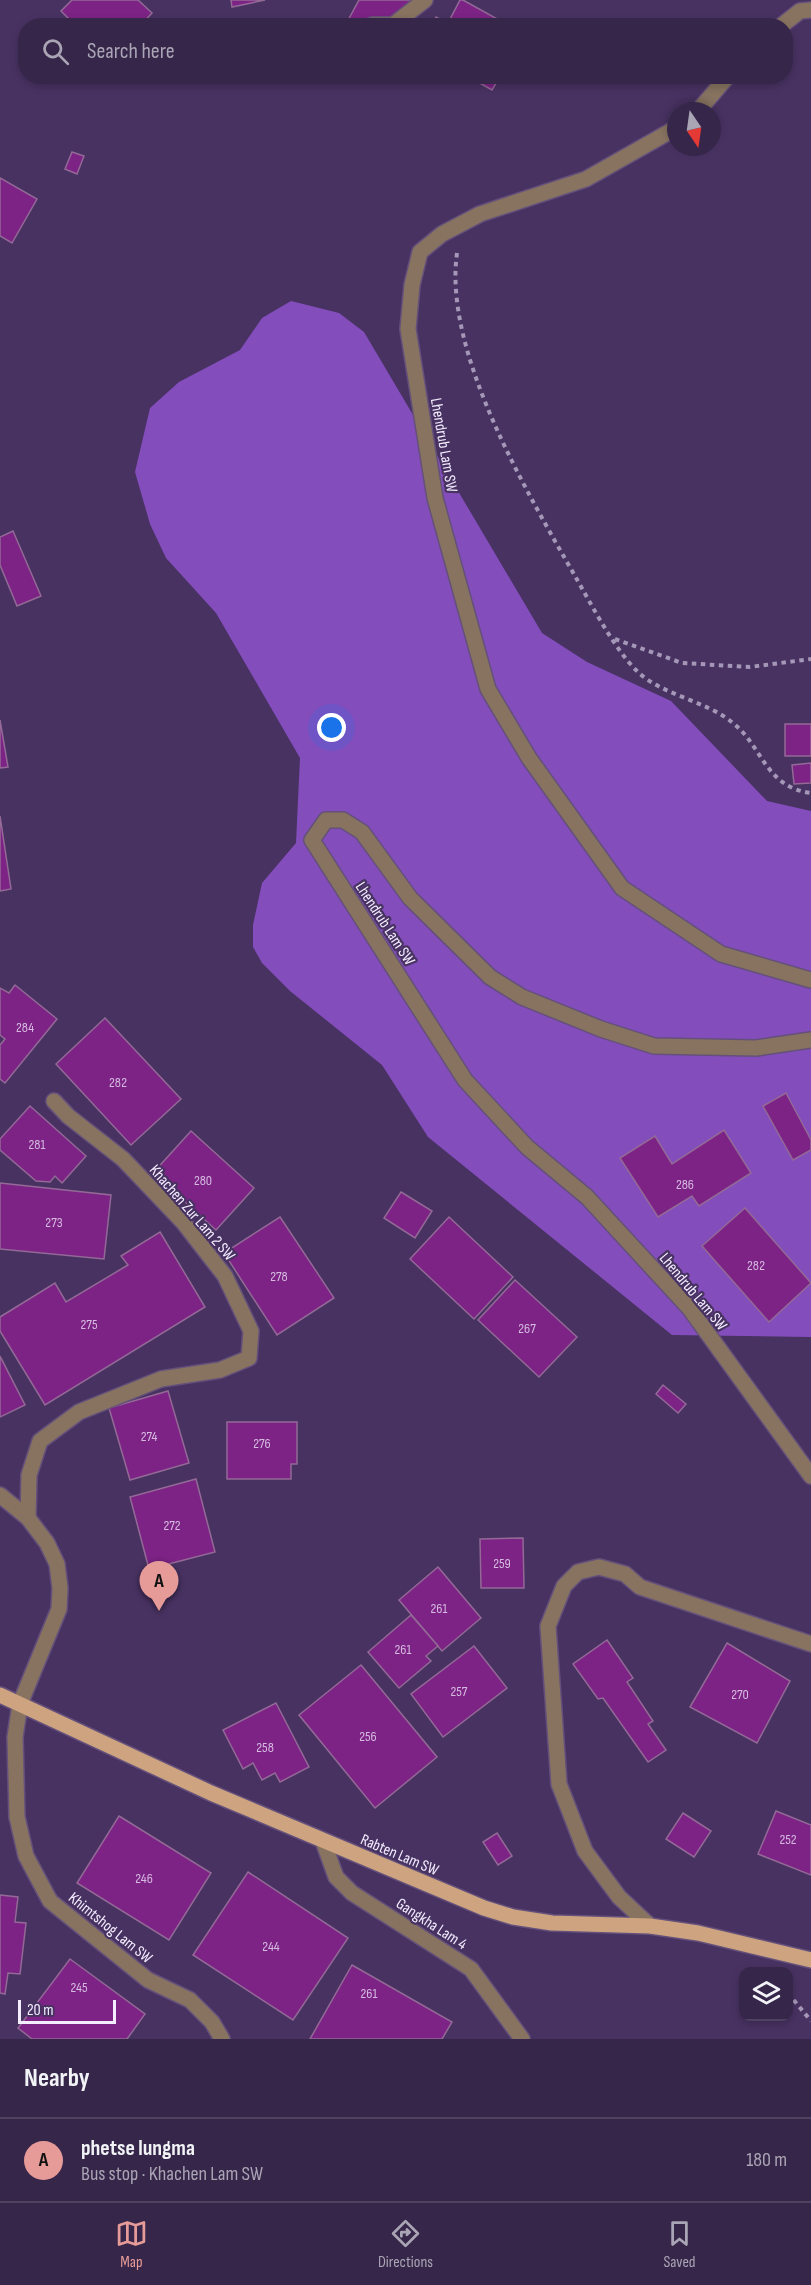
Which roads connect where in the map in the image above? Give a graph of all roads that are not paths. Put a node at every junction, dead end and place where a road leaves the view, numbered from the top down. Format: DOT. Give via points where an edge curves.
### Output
graph roads {
  1 [pos="425,0"];
  2 [pos="811,10"];
  3 [pos="403,18"];
  4 [pos="791,18"];
  5 [pos="721,84"];
  6 [pos="706,102"];
  7 [pos="667,133"];
  8 [pos="811,980"];
  9 [pos="811,1040"];
  10 [pos="54,1101"];
  11 [pos="811,1476"];
  12 [pos="0,1496"];
  13 [pos="28,1518"];
  14 [pos="811,1644"];
  15 [pos="0,1695"];
  16 [pos="20,1704"];
  17 [pos="323,1841"];
  18 [pos="650,1926"];
  19 [pos="811,1960"];
  20 [pos="222,2039"];
  21 [pos="522,2039"];
  1 -- 3 [label="street"];
  2 -- 4 [label="street" via="800,11"];
  5 -- 6 [label="street"];
  7 -- 8 [label="street, Lhendrub Lam SW" via="586,179 480,214 442,234 420,252 408,329 435,498 488,689 529,758 622,888 721,954"];
  9 -- 11 [label="street, Lhendrub Lam SW" via="756,1048 654,1046 591,1025 522,997 490,977 410,898 362,832 343,820 326,820 312,840 465,1080 527,1147 587,1197 690,1309"];
  10 -- 13 [label="street, Khachen Zur Lam 2 SW" via="123,1159 183,1222 225,1276 251,1331 250,1349 249,1358 220,1370 161,1379 79,1412 40,1441 29,1475"];
  12 -- 13 [label="street, Khimtshog Lam SW"];
  13 -- 16 [label="street, Khimtshog Lam SW" via="57,1564 60,1588 59,1609"];
  14 -- 18 [label="street" via="640,1587 625,1574 599,1568 578,1572 564,1586 548,1626 559,1784 585,1851 619,1897"];
  15 -- 16 [label="main road, Rabten Lam SW"];
  16 -- 17 [label="main road, Rabten Lam SW"];
  16 -- 20 [label="street, Khimtshog Lam SW" via="15,1737 17,1817 26,1856 51,1901 148,1980 190,2000 212,2022"];
  17 -- 18 [label="main road, Rabten Lam SW" via="513,1917 552,1923"];
  17 -- 21 [label="street, Gangkha Lam 4" via="336,1877 352,1893 471,1969"];
  18 -- 19 [label="main road, Rabten Lam SW" via="698,1933"];
}
